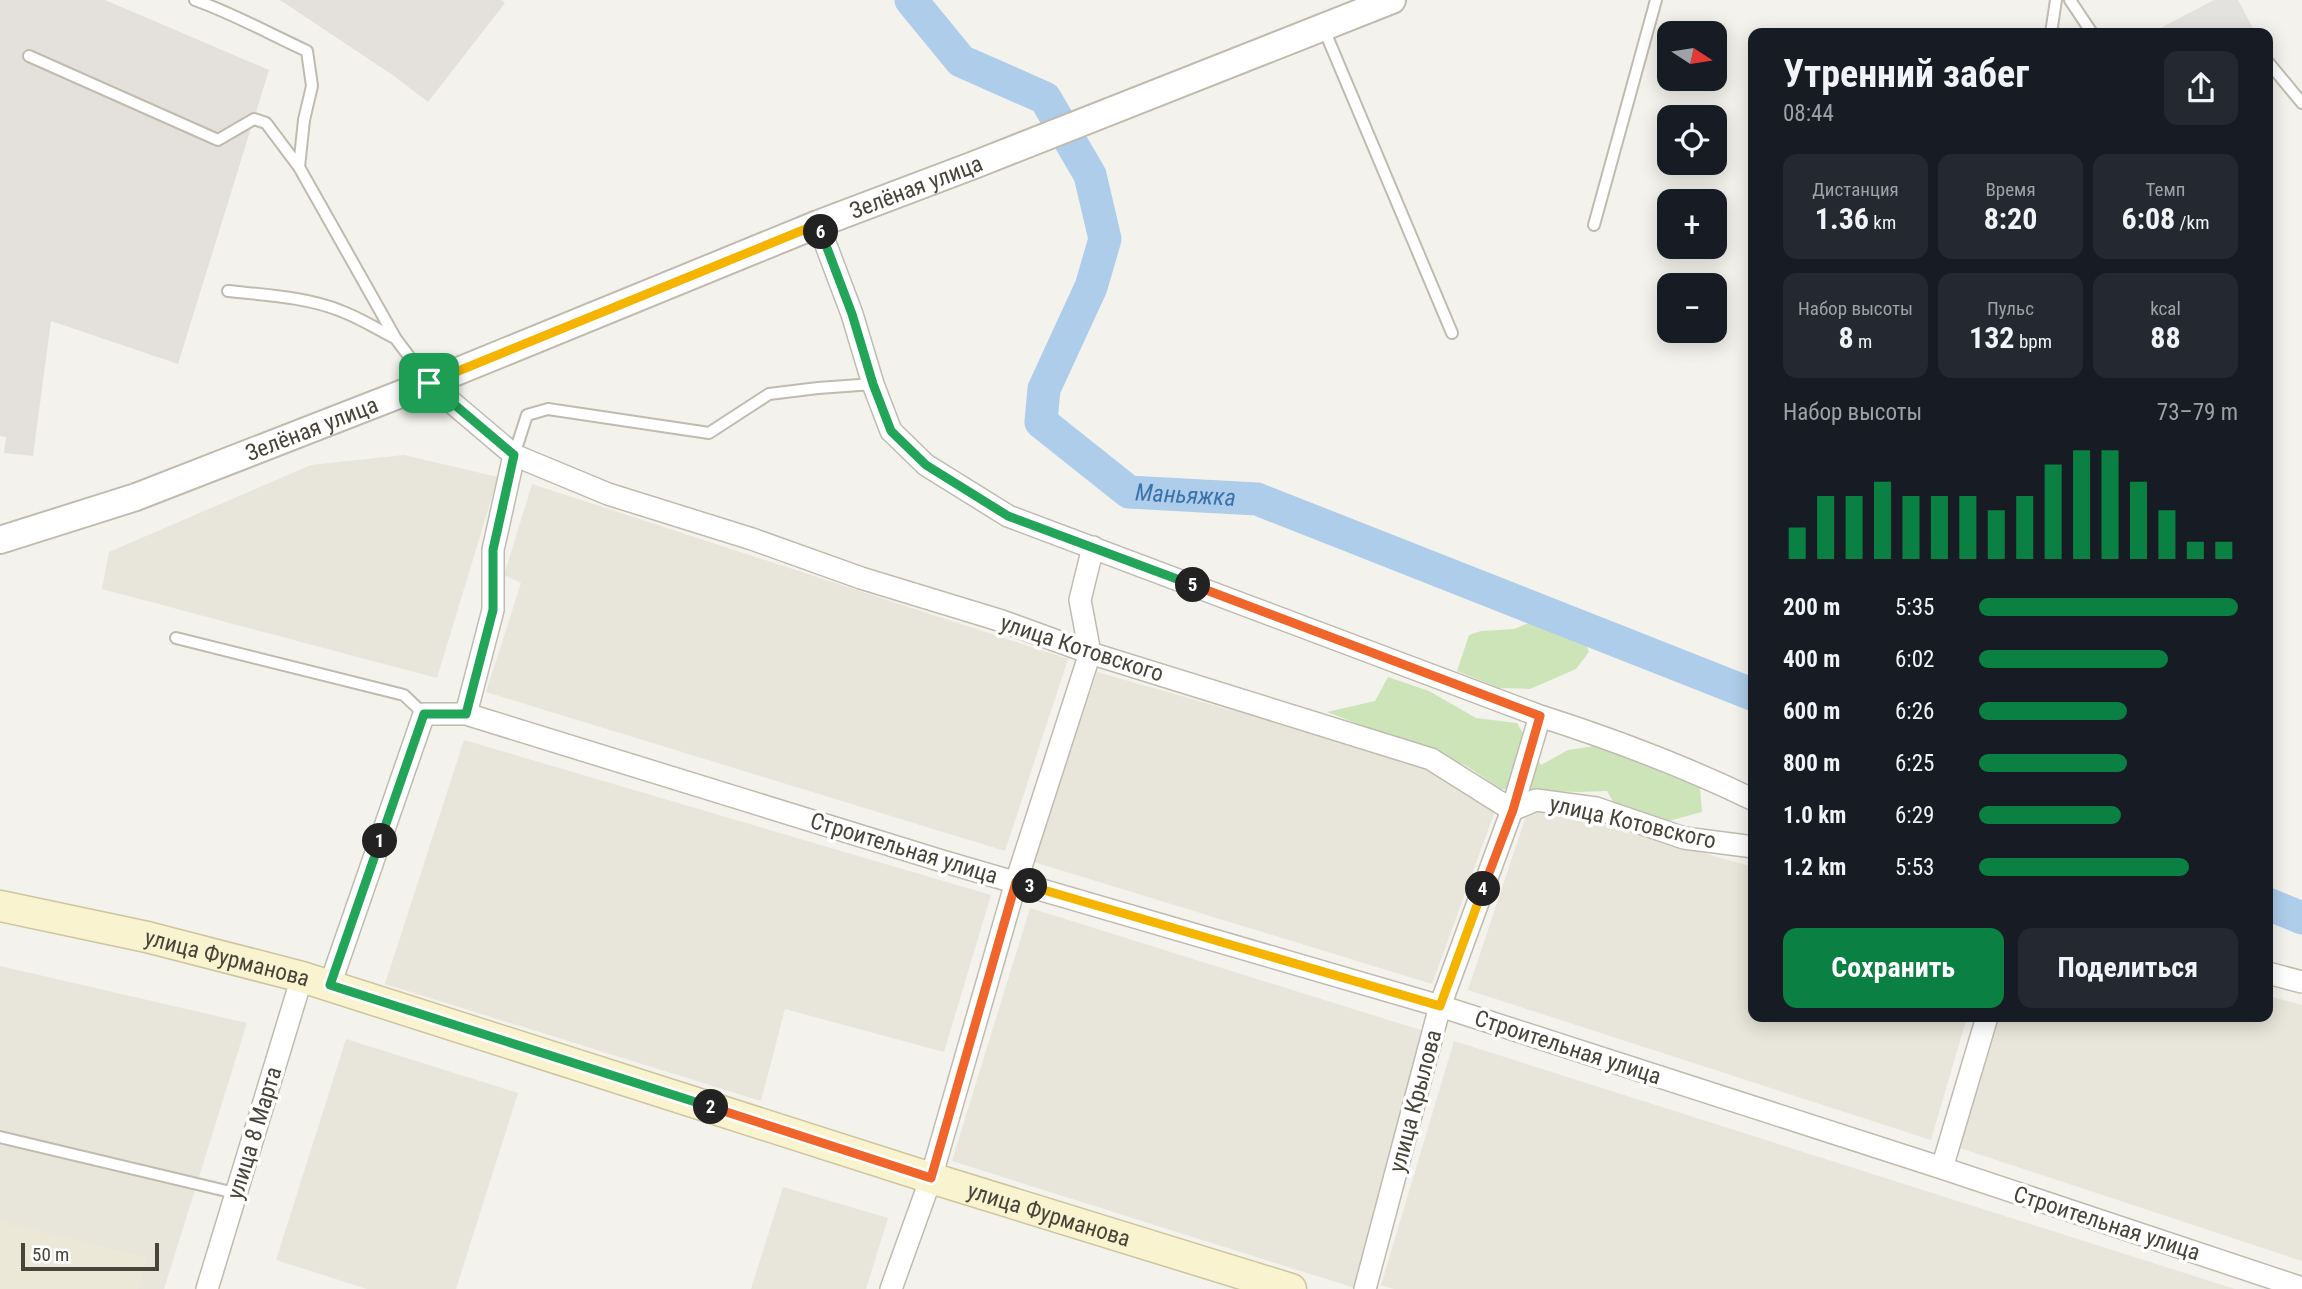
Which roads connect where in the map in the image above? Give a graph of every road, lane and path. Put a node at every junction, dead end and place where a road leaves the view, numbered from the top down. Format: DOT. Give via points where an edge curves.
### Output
graph roads {
  1 [pos="195,0"];
  2 [pos="1392,0"];
  3 [pos="1656,0"];
  4 [pos="2056,0"];
  5 [pos="2070,0"];
  6 [pos="1323,27"];
  7 [pos="2052,28"];
  8 [pos="2089,28"];
  9 [pos="29,56"];
  10 [pos="2273,68"];
  11 [pos="2302,103"];
  12 [pos="299,167"];
  13 [pos="818,224"];
  14 [pos="1594,225"];
  15 [pos="228,291"];
  16 [pos="1451,333"];
  17 [pos="396,339"];
  18 [pos="429,383"];
  19 [pos="873,384"];
  20 [pos="514,455"];
  21 [pos="0,540"];
  22 [pos="1093,547"];
  23 [pos="176,638"];
  24 [pos="1090,653"];
  25 [pos="424,714"];
  26 [pos="466,714"];
  27 [pos="1540,716"];
  28 [pos="1748,797"];
  29 [pos="1513,810"];
  30 [pos="1748,845"];
  31 [pos="1016,882"];
  32 [pos="0,906"];
  33 [pos="2273,973"];
  34 [pos="316,981"];
  35 [pos="2302,982"];
  36 [pos="1440,1006"];
  37 [pos="1986,1022"];
  38 [pos="0,1137"];
  39 [pos="1942,1168"];
  40 [pos="931,1178"];
  41 [pos="235,1193"];
  42 [pos="211,1288"];
  43 [pos="2302,1288"];
  44 [pos="891,1289"];
  45 [pos="1290,1289"];
  46 [pos="1366,1289"];
  1 -- 12 [label="lane" via="307,51 312,86"];
  2 -- 6 [label="street"];
  3 -- 14 [label="lane"];
  4 -- 7 [label="lane"];
  5 -- 8 [label="lane"];
  6 -- 13 [label="street, Зелёная улица"];
  6 -- 16 [label="lane"];
  9 -- 12 [label="lane" via="218,140 254,119 266,123"];
  10 -- 11 [label="lane"];
  12 -- 17 [label="lane"];
  13 -- 18 [label="street, Зелёная улица"];
  13 -- 19 [label="street"];
  15 -- 17 [label="lane" via="321,305"];
  17 -- 18 [label="lane"];
  18 -- 20 [label="street, улица Котовского"];
  18 -- 21 [label="street, Зелёная улица" via="136,497"];
  19 -- 20 [label="lane" via="769,394 709,433 548,409 527,415"];
  19 -- 22 [label="street" via="891,431 926,465 1008,516"];
  20 -- 24 [label="street, улица Котовского" via="608,494"];
  20 -- 26 [label="street" via="493,550 493,610"];
  22 -- 24 [label="street" via="1080,600"];
  22 -- 27 [label="street"];
  23 -- 25 [label="lane" via="404,695"];
  24 -- 29 [label="street, улица Котовского" via="1431,759"];
  24 -- 31 [label="street"];
  25 -- 26 [label="street"];
  25 -- 34 [label="street, улица 8 Марта"];
  26 -- 31 [label="street, Строительная улица"];
  27 -- 28 [label="street" via="1619,741"];
  27 -- 29 [label="street, улица Крылова"];
  29 -- 30 [label="street, улица Котовского" via="1536,800 1596,808 1684,838"];
  29 -- 36 [label="street, улица Крылова"];
  31 -- 36 [label="street, Строительная улица"];
  31 -- 40 [label="street"];
  32 -- 34 [label="main road, улица Фурманова" via="147,937"];
  33 -- 35 [label="street"];
  34 -- 40 [label="main road, улица Фурманова"];
  34 -- 41 [label="street, улица 8 Марта"];
  36 -- 39 [label="street, Строительная улица"];
  36 -- 46 [label="street, улица Крылова"];
  37 -- 39 [label="street"];
  38 -- 41 [label="lane"];
  39 -- 43 [label="street, Строительная улица"];
  40 -- 44 [label="street"];
  40 -- 45 [label="main road, улица Фурманова"];
  41 -- 42 [label="street, улица 8 Марта"];
}
